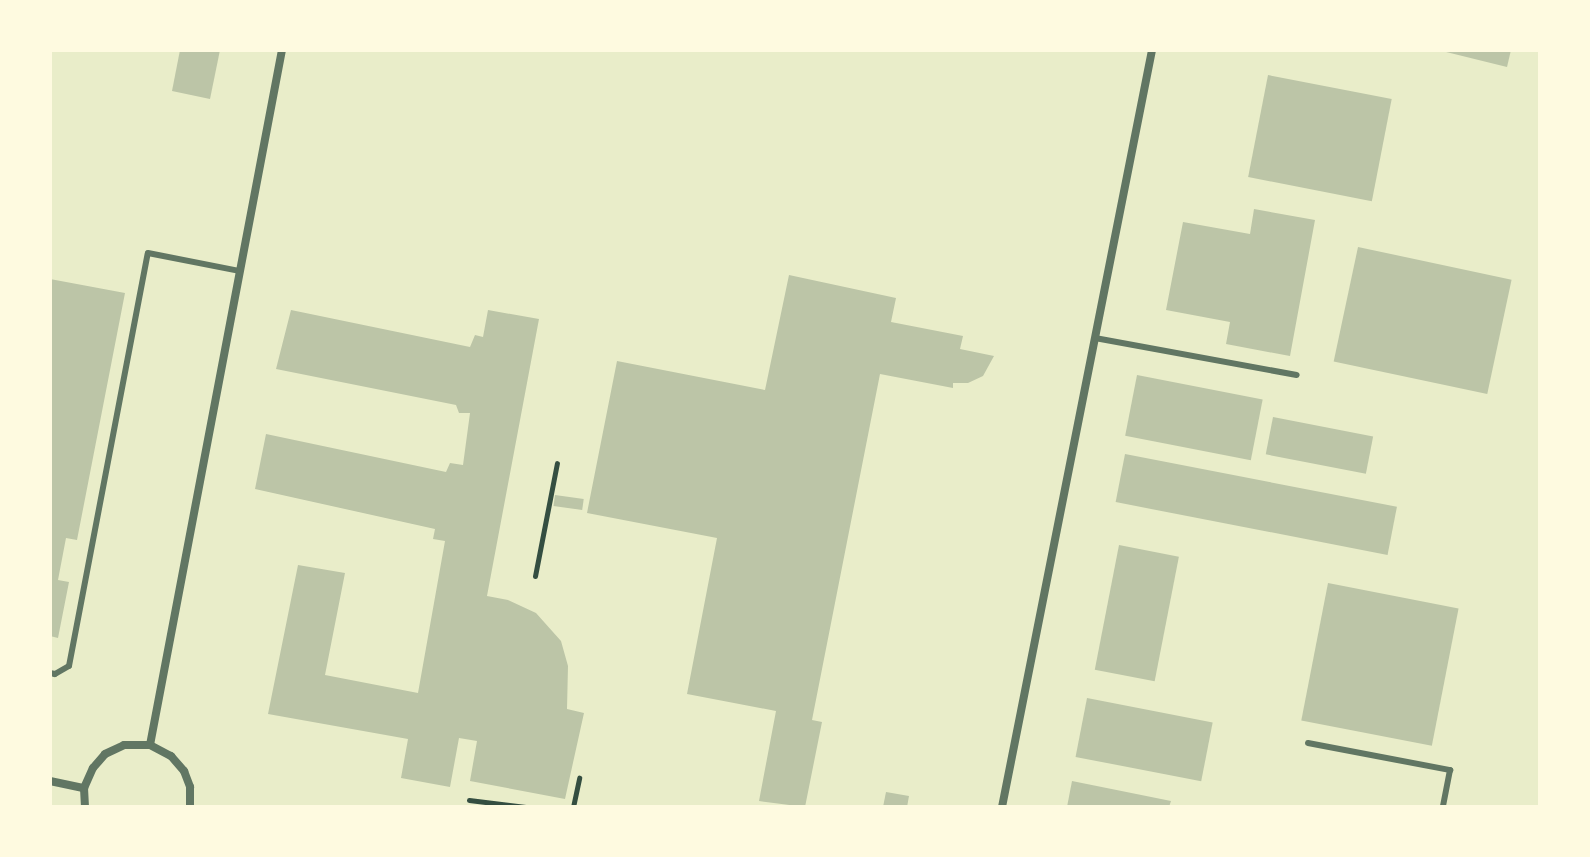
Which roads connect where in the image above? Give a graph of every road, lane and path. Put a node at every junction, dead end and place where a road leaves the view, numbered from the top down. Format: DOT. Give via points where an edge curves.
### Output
graph roads {
  1 [pos="282,50"];
  2 [pos="1152,50"];
  3 [pos="240,271"];
  4 [pos="1095,338"];
  5 [pos="1297,375"];
  6 [pos="557,463"];
  7 [pos="535,576"];
  8 [pos="50,673"];
  9 [pos="1308,743"];
  10 [pos="150,745"];
  11 [pos="579,778"];
  12 [pos="50,781"];
  13 [pos="84,788"];
  14 [pos="469,800"];
  15 [pos="85,807"];
  16 [pos="191,807"];
  17 [pos="526,807"];
  18 [pos="573,807"];
  19 [pos="1002,807"];
  20 [pos="1443,807"];
  1 -- 3 [label="street"];
  2 -- 4 [label="street"];
  3 -- 8 [label="lane" via="148,253 69,666"];
  3 -- 10 [label="street"];
  4 -- 5 [label="lane"];
  4 -- 19 [label="street"];
  6 -- 7 [label="path"];
  9 -- 20 [label="lane" via="1450,770"];
  10 -- 13 [label="street" via="124,745 105,754"];
  10 -- 16 [label="street" via="171,756 184,771"];
  11 -- 18 [label="path"];
  12 -- 13 [label="street"];
  13 -- 15 [label="street"];
  14 -- 17 [label="path"];
}
